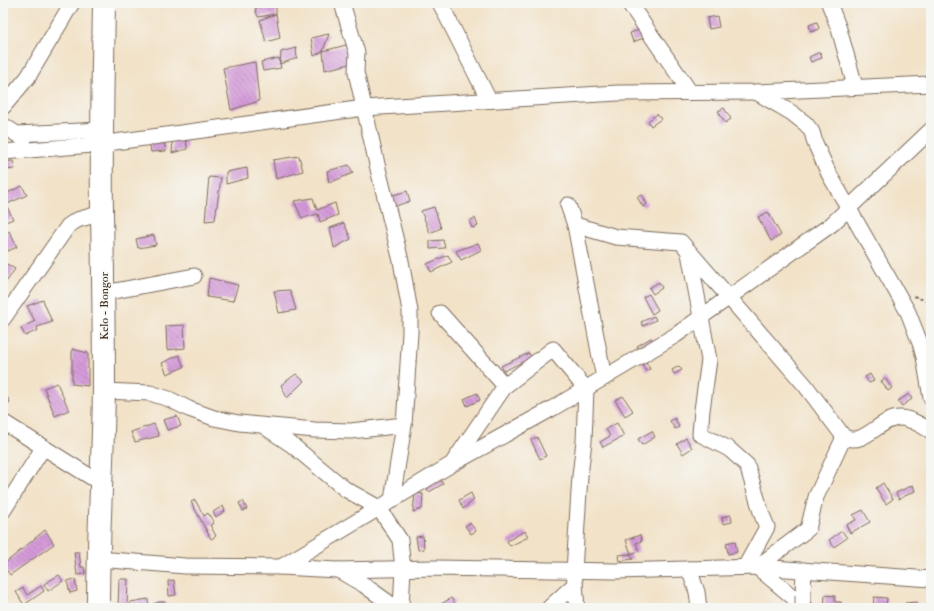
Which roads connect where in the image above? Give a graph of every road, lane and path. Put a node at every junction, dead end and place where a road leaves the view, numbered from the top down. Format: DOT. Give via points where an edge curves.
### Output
graph roads {
  1 [pos="72,3"];
  2 [pos="104,3"];
  3 [pos="342,3"];
  4 [pos="440,3"];
  5 [pos="629,3"];
  6 [pos="829,3"];
  7 [pos="931,84"];
  8 [pos="855,86"];
  9 [pos="690,92"];
  10 [pos="756,92"];
  11 [pos="489,100"];
  12 [pos="3,107"];
  13 [pos="364,108"];
  14 [pos="3,125"];
  15 [pos="931,130"];
  16 [pos="16,134"];
  17 [pos="102,137"];
  18 [pos="42,149"];
  19 [pos="3,152"];
  20 [pos="568,205"];
  21 [pos="848,209"];
  22 [pos="102,213"];
  23 [pos="575,225"];
  24 [pos="689,252"];
  25 [pos="194,276"];
  26 [pos="104,293"];
  27 [pos="728,298"];
  28 [pos="440,313"];
  29 [pos="702,317"];
  30 [pos="3,319"];
  31 [pos="604,378"];
  32 [pos="505,386"];
  33 [pos="586,389"];
  34 [pos="104,391"];
  35 [pos="931,398"];
  36 [pos="3,422"];
  37 [pos="404,425"];
  38 [pos="262,426"];
  39 [pos="931,431"];
  40 [pos="844,437"];
  41 [pos="43,448"];
  42 [pos="452,464"];
  43 [pos="102,484"];
  44 [pos="392,500"];
  45 [pos="379,508"];
  46 [pos="3,511"];
  47 [pos="98,559"];
  48 [pos="281,567"];
  49 [pos="751,567"];
  50 [pos="403,569"];
  51 [pos="337,570"];
  52 [pos="690,570"];
  53 [pos="804,570"];
  54 [pos="575,577"];
  55 [pos="931,579"];
  56 [pos="804,604"];
  57 [pos="98,608"];
  58 [pos="396,608"];
  59 [pos="401,608"];
  60 [pos="549,608"];
  61 [pos="577,608"];
  62 [pos="699,608"];
  1 -- 12 [label="street" via="28,77"];
  2 -- 17 [label="highway, Kelo - Bongor"];
  3 -- 13 [label="street" via="357,52 356,72"];
  4 -- 11 [label="street"];
  5 -- 9 [label="street"];
  6 -- 8 [label="street"];
  7 -- 8 [label="street"];
  8 -- 10 [label="street"];
  9 -- 10 [label="street"];
  9 -- 11 [label="street"];
  10 -- 21 [label="street" via="792,113 809,128"];
  11 -- 13 [label="street"];
  13 -- 17 [label="street"];
  13 -- 37 [label="street" via="401,261 410,311"];
  14 -- 16 [label="street"];
  15 -- 21 [label="street"];
  16 -- 17 [label="street"];
  16 -- 18 [label="street"];
  17 -- 18 [label="street"];
  17 -- 22 [label="highway, Kelo - Bongor"];
  18 -- 19 [label="street"];
  20 -- 23 [label="street"];
  21 -- 27 [label="street" via="826,229"];
  21 -- 35 [label="street" via="911,319 924,357"];
  22 -- 26 [label="highway, Kelo - Bongor"];
  22 -- 30 [label="street" via="77,220 68,226"];
  23 -- 24 [label="street" via="616,237 681,242"];
  23 -- 31 [label="street"];
  24 -- 27 [label="street"];
  24 -- 29 [label="street"];
  25 -- 26 [label="street"];
  26 -- 34 [label="highway, Kelo - Bongor"];
  27 -- 29 [label="street"];
  27 -- 40 [label="street" via="805,385"];
  28 -- 32 [label="street"];
  29 -- 31 [label="street"];
  29 -- 49 [label="street" via="709,360 700,434 729,450 747,465 767,527"];
  31 -- 33 [label="street"];
  32 -- 33 [label="street" via="553,349"];
  32 -- 42 [label="street"];
  33 -- 42 [label="street"];
  33 -- 54 [label="street"];
  34 -- 38 [label="street" via="150,393 214,418"];
  34 -- 43 [label="highway, Kelo - Bongor"];
  36 -- 41 [label="street"];
  37 -- 38 [label="street" via="352,430"];
  37 -- 44 [label="street"];
  38 -- 45 [label="street" via="292,445 345,489"];
  39 -- 40 [label="street" via="899,418 888,421 859,439 851,440"];
  40 -- 49 [label="street" via="816,497 808,529"];
  41 -- 43 [label="street"];
  41 -- 46 [label="street"];
  42 -- 44 [label="street"];
  43 -- 47 [label="highway, Kelo - Bongor"];
  44 -- 45 [label="street"];
  45 -- 48 [label="street"];
  45 -- 50 [label="street" via="400,540"];
  47 -- 48 [label="street" via="185,566"];
  47 -- 57 [label="highway, Kelo - Bongor"];
  48 -- 51 [label="street"];
  49 -- 52 [label="street"];
  49 -- 53 [label="street"];
  49 -- 56 [label="street"];
  50 -- 51 [label="street"];
  50 -- 54 [label="street"];
  50 -- 59 [label="street"];
  51 -- 58 [label="street" via="364,585"];
  52 -- 54 [label="street" via="616,571"];
  52 -- 62 [label="street"];
  53 -- 55 [label="street"];
  53 -- 56 [label="street"];
  54 -- 60 [label="street"];
  54 -- 61 [label="street"];
}
